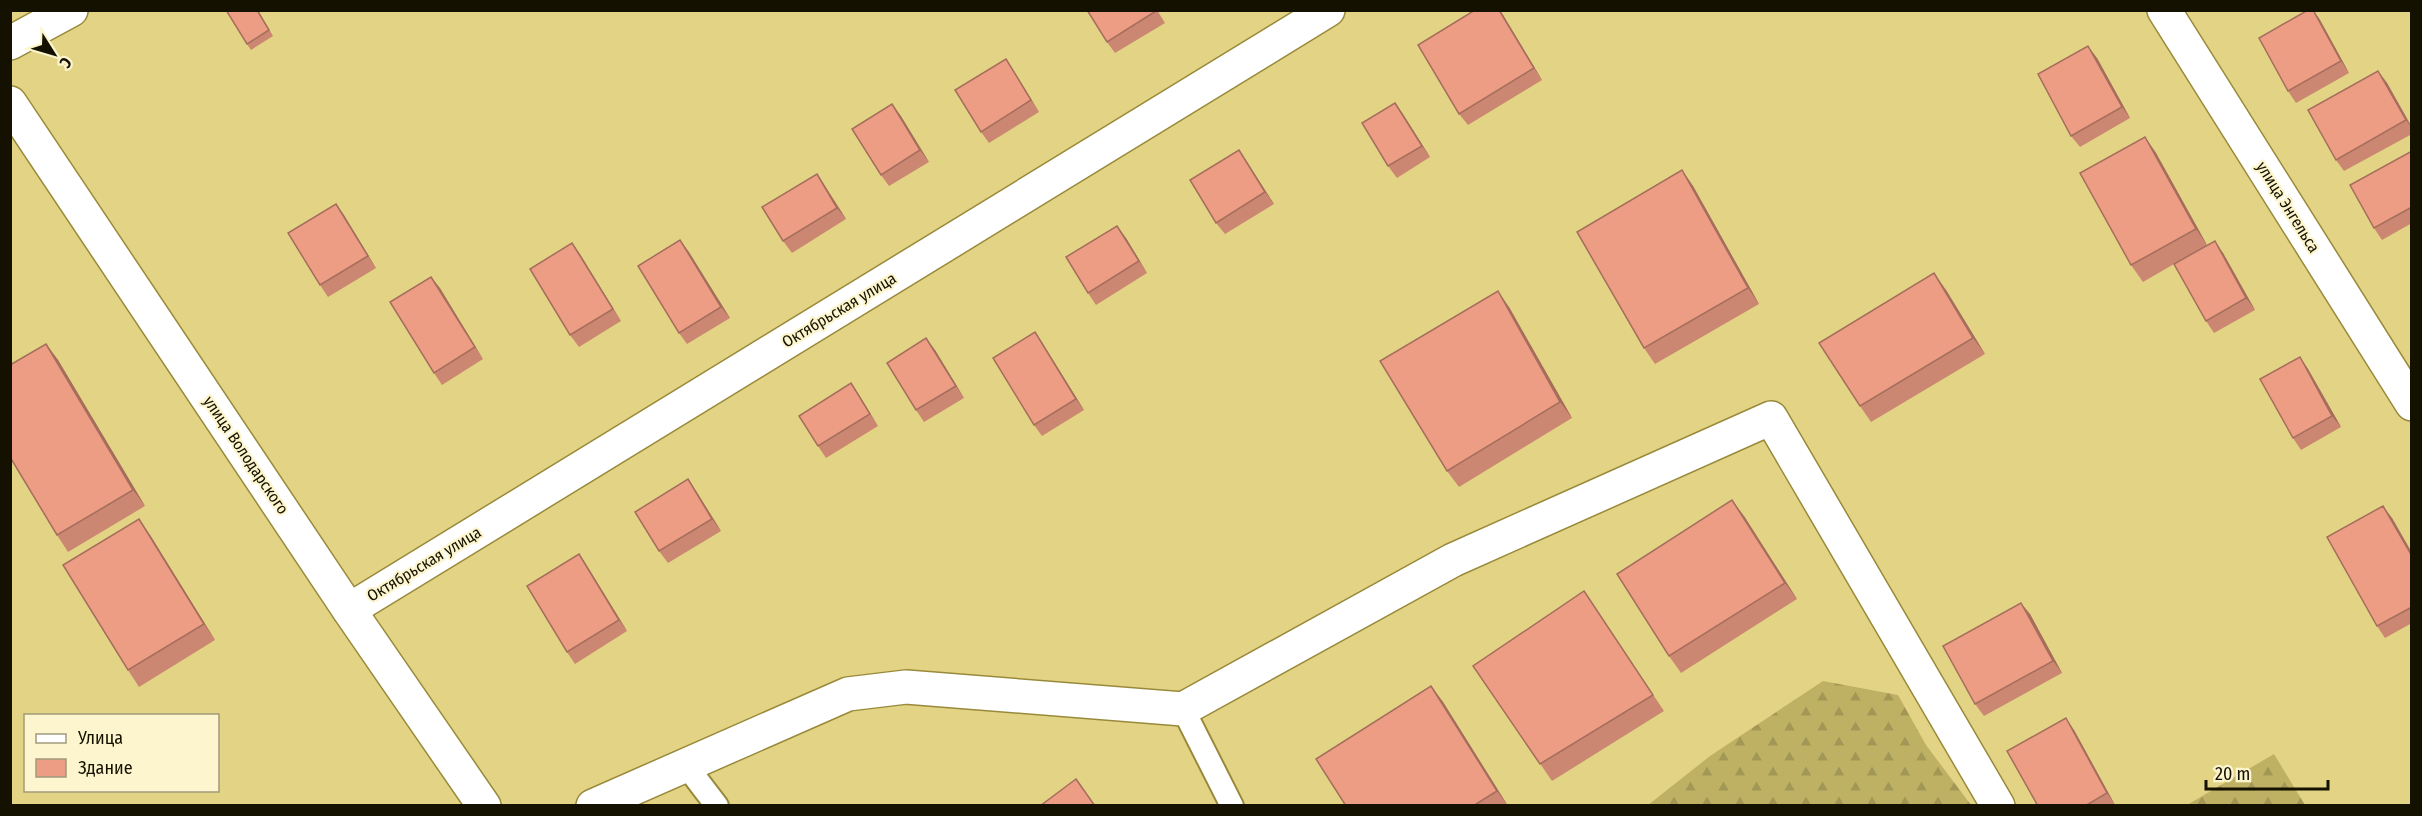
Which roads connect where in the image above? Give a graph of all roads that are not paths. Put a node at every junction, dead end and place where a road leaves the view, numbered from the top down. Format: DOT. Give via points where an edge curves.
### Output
graph roads {
  1 [pos="71,10"];
  2 [pos="1329,10"];
  3 [pos="2164,10"];
  4 [pos="10,43"];
  5 [pos="10,103"];
  6 [pos="2412,404"];
  7 [pos="349,610"];
  8 [pos="1183,709"];
  9 [pos="685,764"];
  10 [pos="484,806"];
  11 [pos="593,806"];
  12 [pos="717,806"];
  13 [pos="1232,806"];
  14 [pos="1998,806"];
  1 -- 4 [label="street"];
  2 -- 7 [label="street, Октябрьская улица"];
  3 -- 6 [label="street, улица Энгельса"];
  5 -- 7 [label="street, улица Володарского"];
  7 -- 10 [label="street, улица Володарского"];
  8 -- 9 [label="street" via="906,687 848,694"];
  8 -- 13 [label="lane"];
  8 -- 14 [label="street" via="1453,561 1771,418"];
  9 -- 11 [label="street"];
  9 -- 12 [label="lane"];
}
